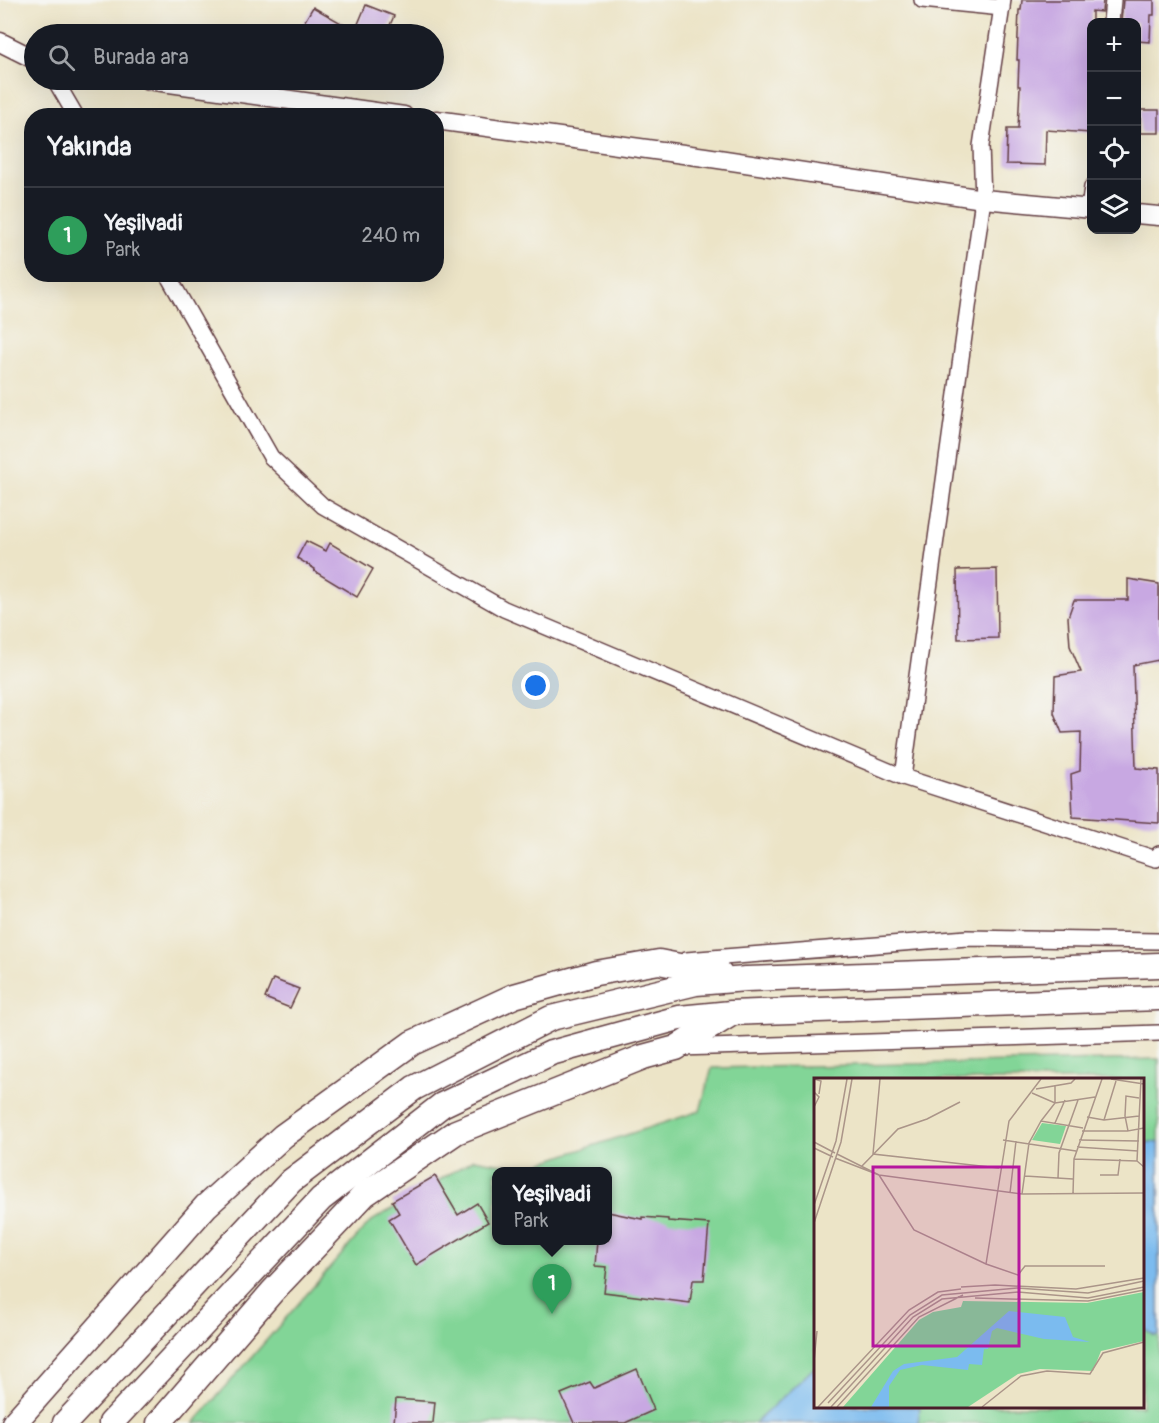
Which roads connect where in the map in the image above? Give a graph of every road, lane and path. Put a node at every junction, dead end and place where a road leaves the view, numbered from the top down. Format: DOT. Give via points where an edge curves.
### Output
graph roads {
  1 [pos="921,0"];
  2 [pos="1113,0"];
  3 [pos="1002,4"];
  4 [pos="1111,18"];
  5 [pos="0,42"];
  6 [pos="0,55"];
  7 [pos="24,55"];
  8 [pos="24,59"];
  9 [pos="61,90"];
  10 [pos="219,90"];
  11 [pos="71,108"];
  12 [pos="347,108"];
  13 [pos="444,121"];
  14 [pos="983,199"];
  15 [pos="1087,209"];
  16 [pos="1141,214"];
  17 [pos="1159,216"];
  18 [pos="172,282"];
  19 [pos="903,777"];
  20 [pos="1159,854"];
  21 [pos="1159,941"];
  22 [pos="659,962"];
  23 [pos="1159,965"];
  24 [pos="746,979"];
  25 [pos="1159,998"];
  26 [pos="731,1013"];
  27 [pos="1159,1033"];
  28 [pos="676,1048"];
  29 [pos="14,1423"];
  30 [pos="65,1423"];
  31 [pos="111,1423"];
  32 [pos="159,1423"];
  1 -- 3 [label="street"];
  2 -- 4 [label="street"];
  3 -- 14 [label="street" via="981,146"];
  5 -- 7 [label="street"];
  6 -- 8 [label="street"];
  9 -- 11 [label="street"];
  10 -- 12 [label="street"];
  13 -- 14 [label="street"];
  14 -- 15 [label="street"];
  14 -- 19 [label="street"];
  16 -- 17 [label="street"];
  18 -- 19 [label="street" via="271,457 323,506 504,609"];
  19 -- 20 [label="street" via="1156,859"];
  21 -- 22 [label="street" via="967,938"];
  22 -- 24 [label="main road"];
  22 -- 29 [label="main road" via="596,973 514,996 412,1043 283,1136 206,1206"];
  23 -- 24 [label="main road"];
  24 -- 30 [label="main road" via="696,983 551,1018 414,1088 291,1181"];
  25 -- 26 [label="main road"];
  26 -- 28 [label="main road"];
  26 -- 31 [label="main road" via="679,1018 551,1053 442,1105 321,1198"];
  27 -- 28 [label="street"];
  28 -- 32 [label="main road" via="643,1057 456,1132 365,1194 272,1292"];
}
